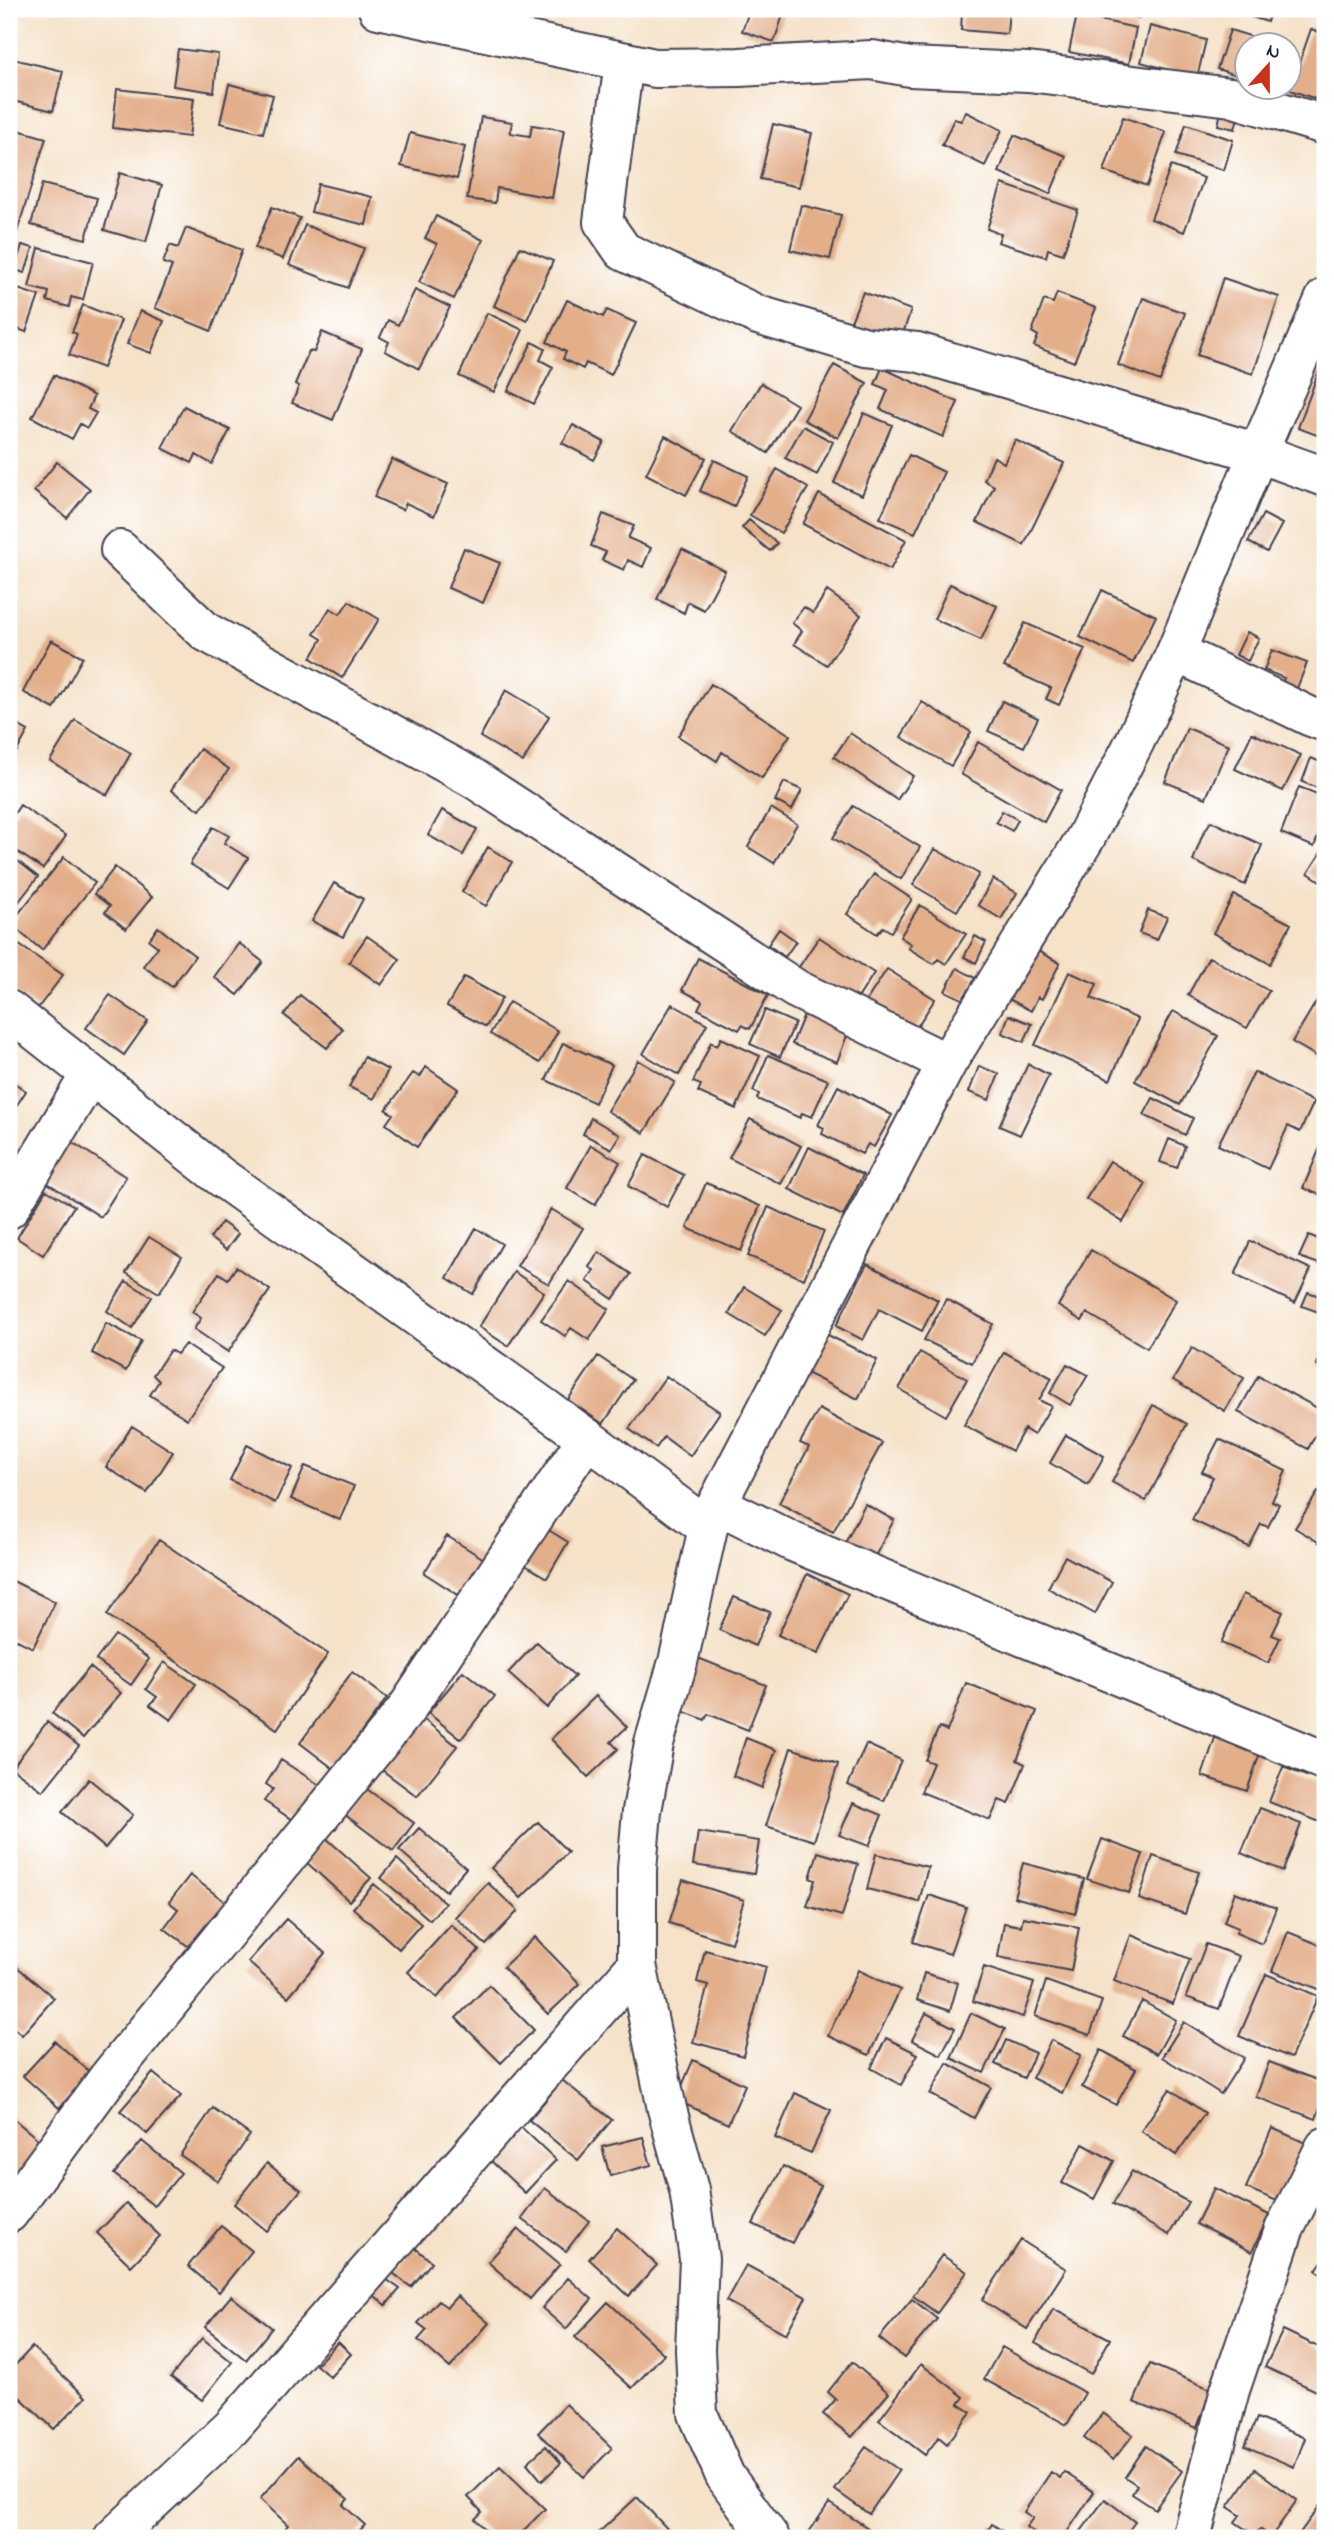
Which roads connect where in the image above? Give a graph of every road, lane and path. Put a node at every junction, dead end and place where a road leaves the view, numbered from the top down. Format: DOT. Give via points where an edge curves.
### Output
graph roads {
  1 [pos="378,9"];
  2 [pos="624,62"];
  3 [pos="1325,125"];
  4 [pos="1325,298"];
  5 [pos="1258,453"];
  6 [pos="1325,477"];
  7 [pos="120,550"];
  8 [pos="1176,652"];
  9 [pos="1325,722"];
  10 [pos="9,1010"];
  11 [pos="947,1063"];
  12 [pos="90,1075"];
  13 [pos="9,1209"];
  14 [pos="587,1438"];
  15 [pos="712,1516"];
  16 [pos="1325,1761"];
  17 [pos="637,1965"];
  18 [pos="1325,2147"];
  19 [pos="9,2213"];
  20 [pos="113,2538"];
  21 [pos="770,2538"];
  22 [pos="1191,2538"];
  1 -- 2 [label="street"];
  2 -- 3 [label="street" via="655,68 872,60 910,67 1028,72 1231,97"];
  2 -- 5 [label="street" via="603,222 623,251 758,316 866,347 916,352"];
  4 -- 5 [label="street"];
  5 -- 6 [label="street"];
  5 -- 8 [label="street"];
  7 -- 11 [label="street" via="206,632 473,778 796,989"];
  8 -- 9 [label="street"];
  8 -- 11 [label="street" via="1086,837"];
  10 -- 12 [label="street"];
  11 -- 15 [label="street"];
  12 -- 13 [label="street"];
  12 -- 14 [label="street" via="221,1177"];
  14 -- 15 [label="street"];
  14 -- 19 [label="street" via="405,1711 108,2078"];
  15 -- 16 [label="street" via="793,1542"];
  15 -- 17 [label="street" via="654,1743 642,1811"];
  17 -- 20 [label="street" via="231,2428"];
  17 -- 21 [label="street" via="699,2259 698,2414 725,2476"];
  18 -- 22 [label="street" via="1284,2230 1230,2390"];
}
